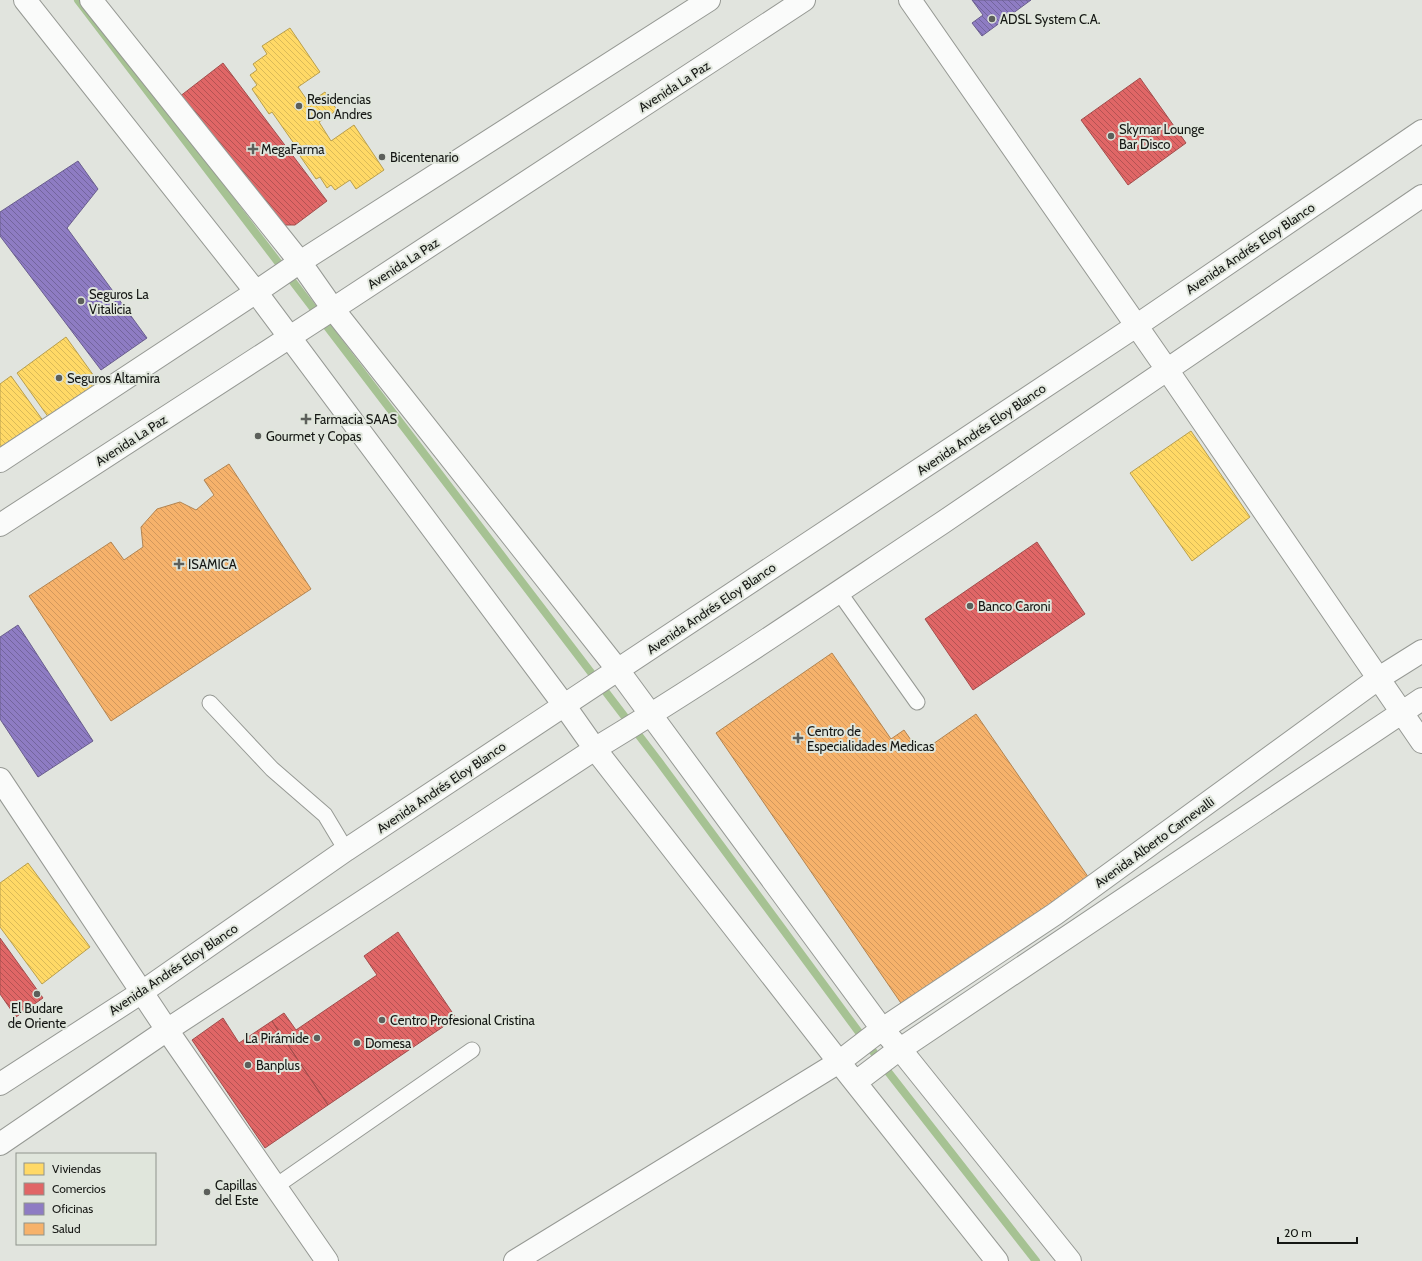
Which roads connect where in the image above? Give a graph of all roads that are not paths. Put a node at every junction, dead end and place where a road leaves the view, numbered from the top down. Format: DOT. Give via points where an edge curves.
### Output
graph roads {
  1 [pos="25,0"];
  2 [pos="91,0"];
  3 [pos="709,0"];
  4 [pos="804,0"];
  5 [pos="910,0"];
  6 [pos="1422,131"];
  7 [pos="1422,196"];
  8 [pos="299,263"];
  9 [pos="256,292"];
  10 [pos="326,314"];
  11 [pos="1136,326"];
  12 [pos="289,337"];
  13 [pos="1168,371"];
  14 [pos="0,462"];
  15 [pos="0,525"];
  16 [pos="839,592"];
  17 [pos="1422,651"];
  18 [pos="615,672"];
  19 [pos="1379,678"];
  20 [pos="1422,699"];
  21 [pos="917,702"];
  22 [pos="210,703"];
  23 [pos="567,703"];
  24 [pos="1402,712"];
  25 [pos="647,716"];
  26 [pos="1422,742"];
  27 [pos="598,747"];
  28 [pos="0,779"];
  29 [pos="346,850"];
  30 [pos="142,992"];
  31 [pos="167,1030"];
  32 [pos="880,1031"];
  33 [pos="472,1050"];
  34 [pos="897,1052"];
  35 [pos="841,1061"];
  36 [pos="860,1079"];
  37 [pos="0,1084"];
  38 [pos="0,1144"];
  39 [pos="276,1186"];
  40 [pos="327,1261"];
  41 [pos="515,1261"];
  42 [pos="998,1261"];
  43 [pos="1070,1261"];
  1 -- 9 [label="street"];
  2 -- 8 [label="street"];
  3 -- 8 [label="street"];
  4 -- 10 [label="street, Avenida La Paz"];
  5 -- 11 [label="street"];
  6 -- 11 [label="street, Avenida Andrés Eloy Blanco"];
  7 -- 13 [label="street"];
  8 -- 9 [label="street"];
  8 -- 10 [label="street"];
  9 -- 12 [label="street"];
  9 -- 14 [label="street"];
  10 -- 12 [label="street, Avenida La Paz"];
  10 -- 18 [label="street"];
  11 -- 13 [label="street"];
  11 -- 18 [label="street, Avenida Andrés Eloy Blanco"];
  12 -- 15 [label="street, Avenida La Paz"];
  12 -- 23 [label="street"];
  13 -- 16 [label="street"];
  13 -- 19 [label="street"];
  16 -- 21 [label="lane"];
  16 -- 25 [label="street"];
  17 -- 19 [label="street, Avenida Alberto Carnevalli"];
  18 -- 23 [label="street, Avenida Andrés Eloy Blanco"];
  18 -- 25 [label="street"];
  19 -- 24 [label="street"];
  19 -- 32 [label="street, Avenida Alberto Carnevalli" via="1055,914"];
  20 -- 24 [label="street"];
  22 -- 29 [label="lane" via="272,769 325,815"];
  23 -- 27 [label="street"];
  23 -- 29 [label="street, Avenida Andrés Eloy Blanco"];
  24 -- 26 [label="street"];
  24 -- 34 [label="street"];
  25 -- 27 [label="street"];
  25 -- 32 [label="street"];
  27 -- 31 [label="street"];
  27 -- 35 [label="street"];
  28 -- 30 [label="street"];
  29 -- 30 [label="street, Avenida Andrés Eloy Blanco"];
  30 -- 31 [label="street"];
  30 -- 37 [label="street, Avenida Andrés Eloy Blanco"];
  31 -- 38 [label="street"];
  31 -- 39 [label="street"];
  32 -- 34 [label="street"];
  32 -- 35 [label="street, Avenida Alberto Carnevalli"];
  33 -- 39 [label="lane"];
  34 -- 36 [label="street"];
  34 -- 43 [label="street"];
  35 -- 36 [label="street"];
  35 -- 41 [label="street, Avenida Alberto Carnevalli"];
  36 -- 42 [label="street"];
  39 -- 40 [label="street"];
}
